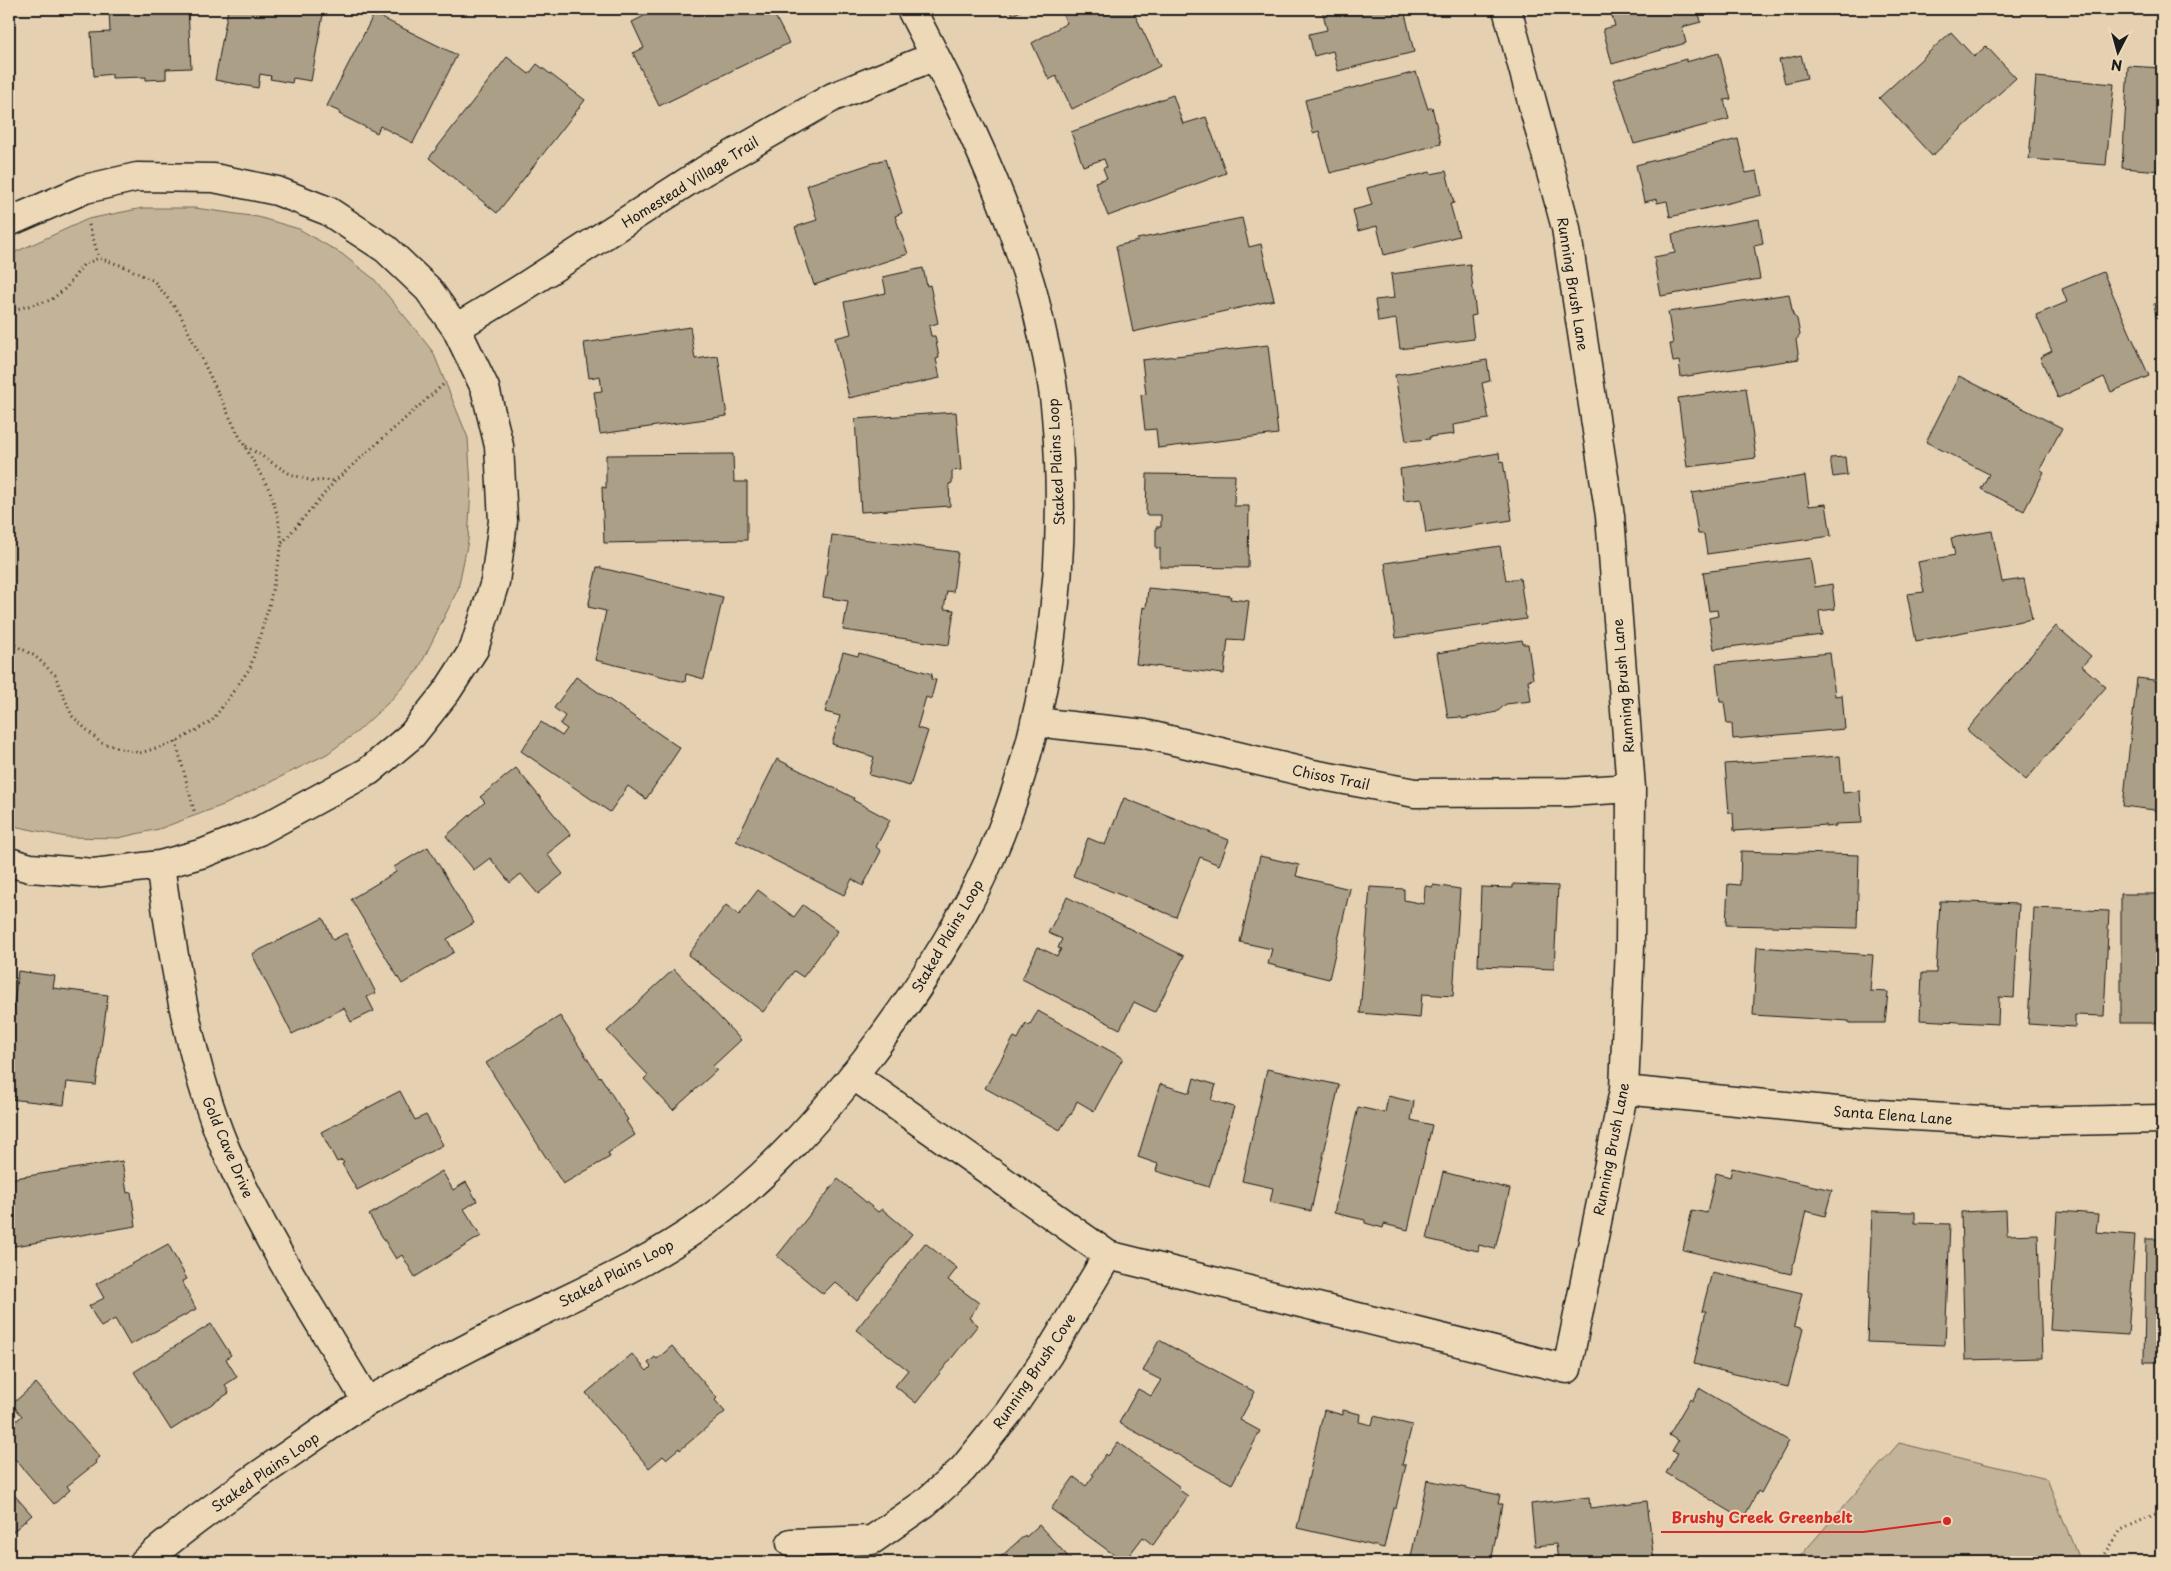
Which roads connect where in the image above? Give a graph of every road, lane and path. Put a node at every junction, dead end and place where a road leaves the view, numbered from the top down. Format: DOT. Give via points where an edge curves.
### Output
graph roads {
  1 [pos="911,9"];
  2 [pos="1507,9"];
  3 [pos="935,56"];
  4 [pos="88,219"];
  5 [pos="9,222"];
  6 [pos="99,258"];
  7 [pos="9,312"];
  8 [pos="456,328"];
  9 [pos="445,383"];
  10 [pos="244,446"];
  11 [pos="336,480"];
  12 [pos="282,543"];
  13 [pos="9,642"];
  14 [pos="1035,722"];
  15 [pos="176,742"];
  16 [pos="1631,788"];
  17 [pos="195,814"];
  18 [pos="9,862"];
  19 [pos="160,865"];
  20 [pos="853,1075"];
  21 [pos="1624,1090"];
  22 [pos="2162,1119"];
  23 [pos="1108,1255"];
  24 [pos="367,1402"];
  25 [pos="2162,1511"];
  26 [pos="790,1543"];
  27 [pos="144,1562"];
  28 [pos="2100,1562"];
  1 -- 3 [label="street, Staked Plains Loop"];
  2 -- 16 [label="street, Running Brush Lane" via="1566,228 1610,516"];
  3 -- 8 [label="street, Homestead Village Trail" via="824,102 704,171"];
  3 -- 14 [label="street, Staked Plains Loop" via="1005,205 1035,300 1056,410 1061,517 1052,626"];
  4 -- 6 [label="path"];
  5 -- 8 [label="street" via="85,189 137,177 214,178 277,191 328,211 386,250 428,289"];
  6 -- 7 [label="path" via="84,265 66,288 51,300"];
  6 -- 10 [label="path" via="154,281 180,314"];
  8 -- 19 [label="street" via="485,388 499,446 502,493 503,521 495,582 474,649 447,691 412,735 368,771 259,831"];
  9 -- 11 [label="path"];
  10 -- 11 [label="path" via="290,474 312,480"];
  10 -- 12 [label="path" via="270,491"];
  11 -- 12 [label="path"];
  12 -- 15 [label="path" via="269,606 250,668 212,721"];
  13 -- 15 [label="path" via="35,656 55,675 72,716 101,742 140,753"];
  14 -- 16 [label="street, Chisos Trail" via="1145,734 1313,774 1415,793 1569,792"];
  14 -- 20 [label="street, Staked Plains Loop" via="1012,801 964,911 899,1016"];
  15 -- 17 [label="path"];
  16 -- 21 [label="street, Running Brush Lane" via="1630,946"];
  18 -- 19 [label="street" via="30,868 94,873"];
  19 -- 24 [label="street, Gold Cave Drive" via="170,938 201,1081 225,1148 256,1214"];
  20 -- 23 [label="street"];
  20 -- 24 [label="street, Staked Plains Loop" via="806,1132 760,1177 665,1249"];
  21 -- 22 [label="street, Santa Elena Lane" via="1847,1112 2005,1122"];
  21 -- 23 [label="street, Running Brush Lane" via="1567,1368"];
  23 -- 26 [label="street, Running Brush Cove" via="1010,1412 962,1469 925,1503 872,1540"];
  24 -- 27 [label="street, Staked Plains Loop" via="253,1479"];
  25 -- 28 [label="path" via="2122,1530"];
}
